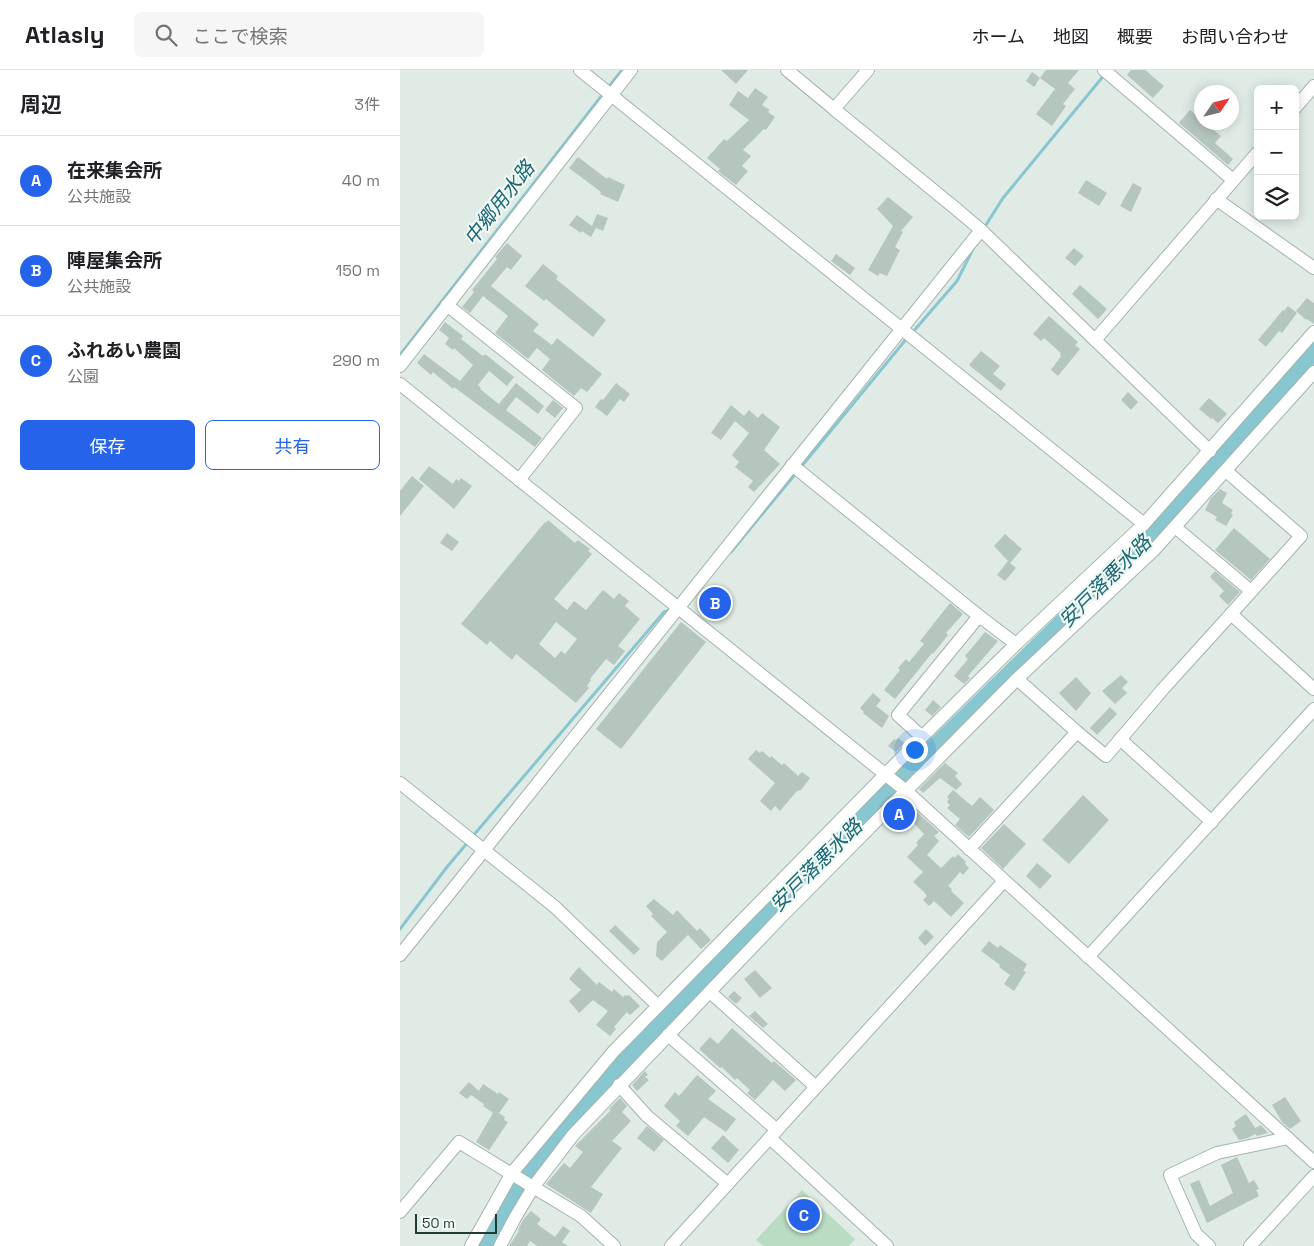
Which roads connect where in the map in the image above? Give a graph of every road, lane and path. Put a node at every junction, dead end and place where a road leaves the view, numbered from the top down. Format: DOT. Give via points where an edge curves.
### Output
graph roads {
  1 [pos="580,70"];
  2 [pos="631,70"];
  3 [pos="787,70"];
  4 [pos="868,70"];
  5 [pos="1104,70"];
  6 [pos="1314,86"];
  7 [pos="611,95"];
  8 [pos="1299,103"];
  9 [pos="834,109"];
  10 [pos="1254,156"];
  11 [pos="1233,180"];
  12 [pos="1216,199"];
  13 [pos="981,230"];
  14 [pos="1314,268"];
  15 [pos="448,305"];
  16 [pos="902,329"];
  17 [pos="1314,332"];
  18 [pos="1095,340"];
  19 [pos="400,366"];
  20 [pos="1314,372"];
  21 [pos="400,384"];
  22 [pos="1210,451"];
  23 [pos="792,465"];
  24 [pos="1226,471"];
  25 [pos="519,480"];
  26 [pos="1144,524"];
  27 [pos="1175,527"];
  28 [pos="1251,591"];
  29 [pos="679,609"];
  30 [pos="1231,614"];
  31 [pos="978,616"];
  32 [pos="1016,644"];
  33 [pos="1017,679"];
  34 [pos="1314,689"];
  35 [pos="1314,709"];
  36 [pos="1077,732"];
  37 [pos="922,736"];
  38 [pos="1120,740"];
  39 [pos="888,777"];
  40 [pos="400,783"];
  41 [pos="904,790"];
  42 [pos="1212,822"];
  43 [pos="969,849"];
  44 [pos="484,850"];
  45 [pos="1004,881"];
  46 [pos="400,956"];
  47 [pos="1088,958"];
  48 [pos="710,992"];
  49 [pos="658,1006"];
  50 [pos="668,1035"];
  51 [pos="619,1085"];
  52 [pos="816,1087"];
  53 [pos="773,1134"];
  54 [pos="1288,1138"];
  55 [pos="1314,1162"];
  56 [pos="514,1174"];
  57 [pos="1314,1176"];
  58 [pos="728,1184"];
  59 [pos="532,1185"];
  60 [pos="400,1212"];
  61 [pos="471,1246"];
  62 [pos="500,1246"];
  63 [pos="614,1246"];
  64 [pos="670,1246"];
  65 [pos="887,1246"];
  66 [pos="1209,1246"];
  67 [pos="1250,1246"];
  1 -- 7 [label="street"];
  2 -- 7 [label="street"];
  3 -- 9 [label="street"];
  4 -- 9 [label="street"];
  5 -- 11 [label="street"];
  6 -- 8 [label="street"];
  7 -- 15 [label="street"];
  7 -- 16 [label="street"];
  9 -- 13 [label="street"];
  10 -- 11 [label="street"];
  11 -- 12 [label="street"];
  12 -- 14 [label="street"];
  12 -- 18 [label="street"];
  13 -- 16 [label="street"];
  13 -- 18 [label="street"];
  15 -- 19 [label="street"];
  15 -- 25 [label="street" via="576,408"];
  16 -- 23 [label="street"];
  16 -- 26 [label="street"];
  17 -- 22 [label="street"];
  18 -- 22 [label="street"];
  20 -- 24 [label="street"];
  21 -- 25 [label="street"];
  22 -- 26 [label="street"];
  23 -- 29 [label="street"];
  23 -- 31 [label="street"];
  24 -- 27 [label="street"];
  24 -- 28 [label="street" via="1301,536"];
  25 -- 29 [label="street"];
  26 -- 32 [label="street"];
  27 -- 28 [label="street"];
  27 -- 33 [label="street"];
  28 -- 30 [label="street"];
  29 -- 39 [label="street"];
  29 -- 44 [label="street"];
  30 -- 34 [label="street"];
  30 -- 38 [label="street"];
  31 -- 32 [label="street"];
  31 -- 37 [label="street" via="898,715"];
  32 -- 37 [label="street"];
  33 -- 36 [label="street"];
  33 -- 41 [label="street"];
  35 -- 42 [label="street"];
  36 -- 38 [label="street" via="1106,756"];
  36 -- 43 [label="street"];
  37 -- 39 [label="street"];
  38 -- 42 [label="street"];
  39 -- 41 [label="street"];
  39 -- 49 [label="street"];
  40 -- 44 [label="street"];
  41 -- 43 [label="street"];
  41 -- 48 [label="street"];
  42 -- 47 [label="street"];
  43 -- 45 [label="street"];
  44 -- 46 [label="street"];
  44 -- 49 [label="street" via="555,907"];
  45 -- 47 [label="street"];
  45 -- 52 [label="street"];
  47 -- 54 [label="street"];
  48 -- 50 [label="street"];
  48 -- 52 [label="street"];
  49 -- 56 [label="street" via="613,1052"];
  50 -- 51 [label="street"];
  50 -- 53 [label="street"];
  51 -- 58 [label="street" via="647,1116"];
  51 -- 59 [label="street" via="573,1134"];
  52 -- 53 [label="street"];
  53 -- 58 [label="street"];
  53 -- 65 [label="street"];
  54 -- 55 [label="street"];
  54 -- 66 [label="street" via="1217,1153 1170,1175 1196,1234"];
  56 -- 59 [label="street"];
  56 -- 60 [label="street" via="459,1142"];
  56 -- 61 [label="street"];
  57 -- 67 [label="street"];
  58 -- 64 [label="street"];
  59 -- 62 [label="street"];
  59 -- 63 [label="street" via="581,1216"];
}
